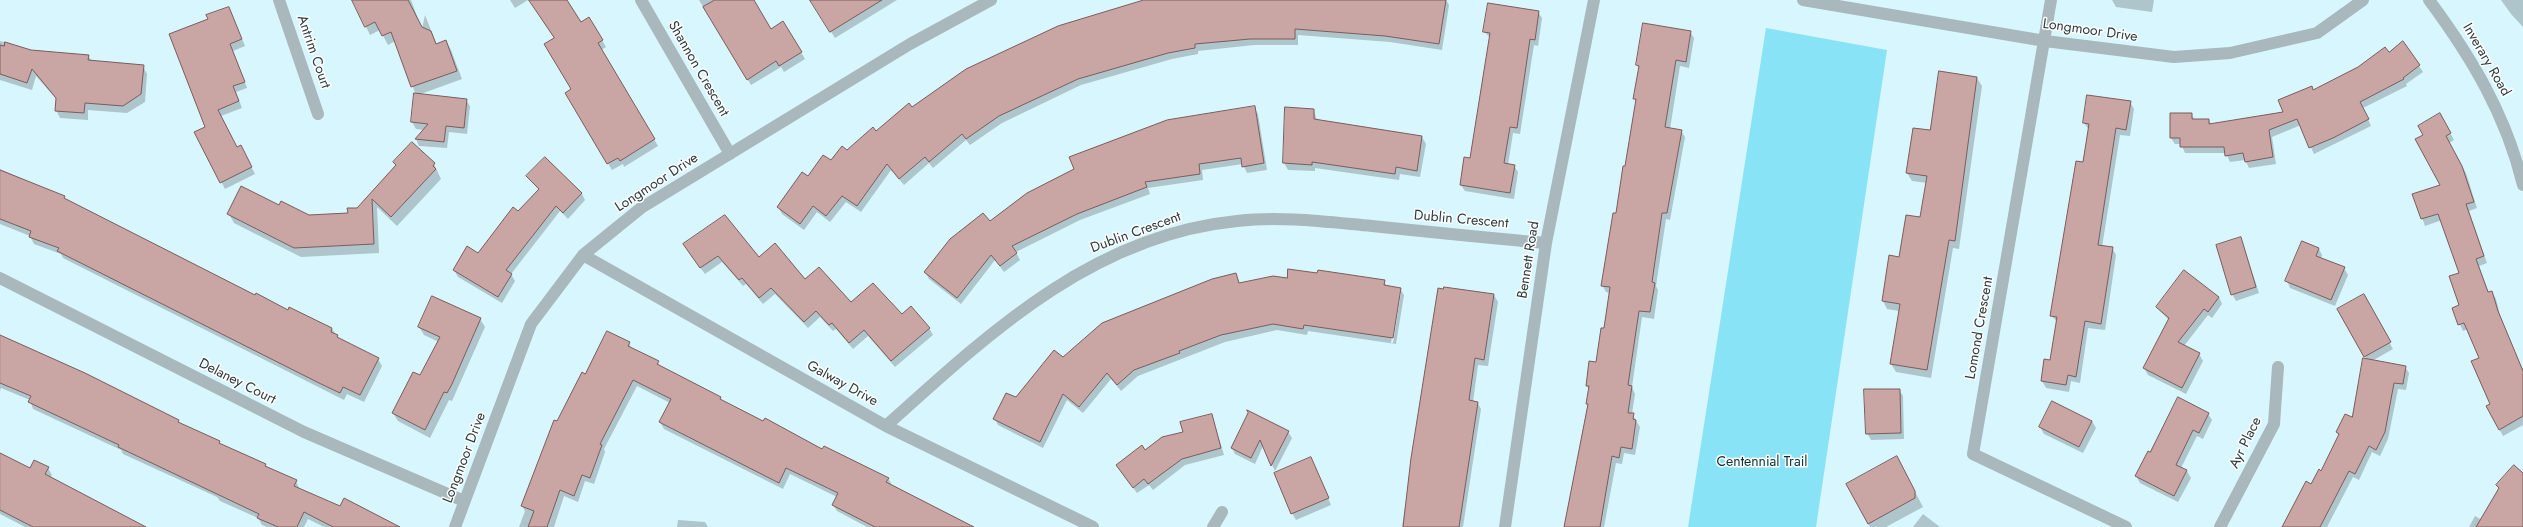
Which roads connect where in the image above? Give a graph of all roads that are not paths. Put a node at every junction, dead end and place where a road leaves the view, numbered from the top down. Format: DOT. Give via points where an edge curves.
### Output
graph roads {
  1 [pos="279,0"];
  2 [pos="641,0"];
  3 [pos="991,0"];
  4 [pos="1594,0"];
  5 [pos="1803,0"];
  6 [pos="2051,0"];
  7 [pos="2363,0"];
  8 [pos="2429,0"];
  9 [pos="2045,41"];
  10 [pos="318,114"];
  11 [pos="730,154"];
  12 [pos="2523,185"];
  13 [pos="1546,243"];
  14 [pos="582,256"];
  15 [pos="0,278"];
  16 [pos="2278,367"];
  17 [pos="886,426"];
  18 [pos="464,501"];
  19 [pos="1222,512"];
  20 [pos="455,527"];
  21 [pos="1093,527"];
  22 [pos="1214,527"];
  23 [pos="1505,527"];
  24 [pos="2126,527"];
  25 [pos="2220,527"];
  1 -- 10 [label="street, Antrim Court"];
  2 -- 11 [label="street, Shannon Crescent"];
  3 -- 11 [label="street, Longmoor Drive" via="910,44"];
  4 -- 13 [label="street, Bennett Road"];
  5 -- 9 [label="street, Longmoor Drive"];
  6 -- 9 [label="street"];
  7 -- 9 [label="street, Longmoor Drive" via="2317,33 2230,53 2174,58"];
  8 -- 12 [label="street, Inverary Road" via="2461,43 2491,94 2518,164"];
  9 -- 24 [label="street, Lomond Crescent" via="1973,454"];
  11 -- 14 [label="street, Longmoor Drive" via="641,208"];
  13 -- 17 [label="street, Dublin Crescent" via="1303,220 1238,220 1178,231 1102,259 1037,299 962,357"];
  13 -- 23 [label="street, Bennett Road"];
  14 -- 17 [label="street, Galway Drive"];
  14 -- 18 [label="street, Longmoor Drive" via="532,324"];
  15 -- 18 [label="street, Delaney Court" via="304,432"];
  16 -- 25 [label="street, Ayr Place" via="2274,424"];
  17 -- 21 [label="street, Galway Drive"];
  18 -- 20 [label="street, Longmoor Drive"];
  19 -- 22 [label="street"];
}
